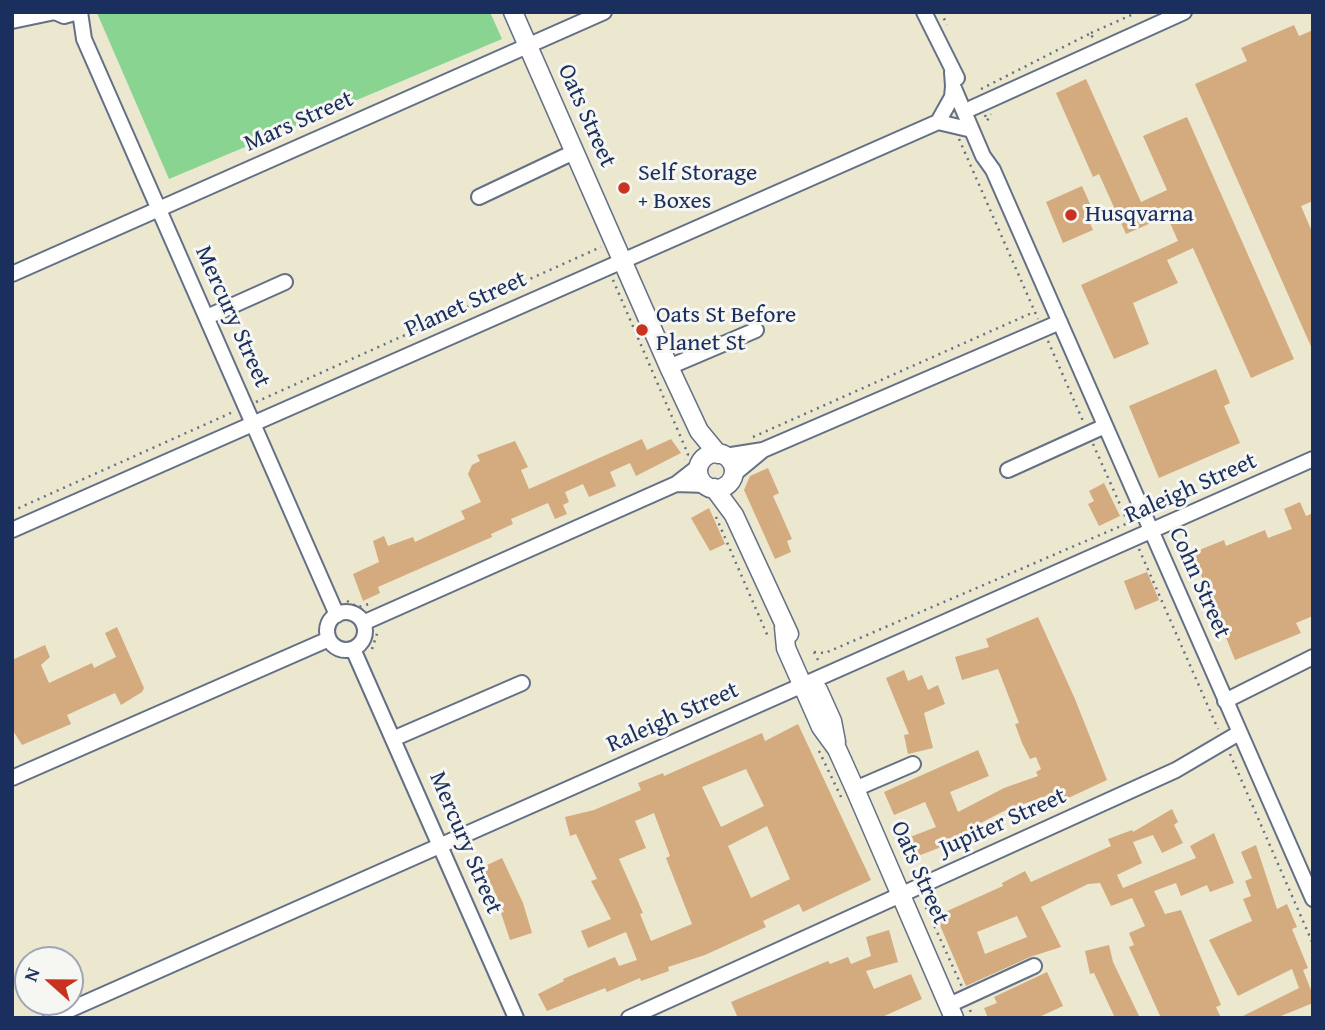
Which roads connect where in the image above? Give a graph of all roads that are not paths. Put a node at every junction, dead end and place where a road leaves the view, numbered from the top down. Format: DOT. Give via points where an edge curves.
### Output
graph roads {
  1 [pos="513,12"];
  2 [pos="604,12"];
  3 [pos="923,12"];
  4 [pos="1184,12"];
  5 [pos="69,13"];
  6 [pos="19,17"];
  7 [pos="528,45"];
  8 [pos="952,79"];
  9 [pos="972,108"];
  10 [pos="938,122"];
  11 [pos="972,130"];
  12 [pos="574,152"];
  13 [pos="993,170"];
  14 [pos="479,197"];
  15 [pos="159,210"];
  16 [pos="622,261"];
  17 [pos="12,274"];
  18 [pos="285,282"];
  19 [pos="207,317"];
  20 [pos="1060,322"];
  21 [pos="755,330"];
  22 [pos="669,367"];
  23 [pos="253,423"];
  24 [pos="1105,426"];
  25 [pos="699,431"];
  26 [pos="762,450"];
  27 [pos="722,455"];
  28 [pos="1313,459"];
  29 [pos="695,463"];
  30 [pos="1008,470"];
  31 [pos="676,484"];
  32 [pos="719,487"];
  33 [pos="12,530"];
  34 [pos="1152,532"];
  35 [pos="337,615"];
  36 [pos="363,623"];
  37 [pos="329,639"];
  38 [pos="353,649"];
  39 [pos="1313,657"];
  40 [pos="522,682"];
  41 [pos="809,683"];
  42 [pos="1226,701"];
  43 [pos="1239,733"];
  44 [pos="395,738"];
  45 [pos="913,764"];
  46 [pos="12,778"];
  47 [pos="855,789"];
  48 [pos="440,846"];
  49 [pos="901,894"];
  50 [pos="1313,899"];
  51 [pos="1034,966"];
  52 [pos="951,1011"];
  53 [pos="51,1018"];
  54 [pos="516,1018"];
  55 [pos="629,1018"];
  1 -- 7 [label="main road, Oats Street"];
  2 -- 7 [label="street, Mars Street"];
  3 -- 8 [label="street, Cohn Street"];
  4 -- 9 [label="street"];
  5 -- 6 [label="street"];
  5 -- 15 [label="street, Mercury Street"];
  7 -- 12 [label="main road, Oats Street"];
  7 -- 15 [label="street, Mars Street"];
  8 -- 9 [label="street, Cohn Street" via="960,81"];
  8 -- 10 [label="street" via="952,97"];
  8 -- 11 [label="street, Cohn Street"];
  9 -- 13 [label="street, Cohn Street"];
  10 -- 11 [label="street"];
  10 -- 16 [label="street, Planet Street"];
  11 -- 13 [label="street, Cohn Street"];
  12 -- 14 [label="street"];
  12 -- 16 [label="main road, Oats Street"];
  13 -- 20 [label="street, Cohn Street"];
  15 -- 17 [label="street, Mars Street"];
  15 -- 19 [label="street, Mercury Street"];
  16 -- 22 [label="main road, Oats Street"];
  16 -- 23 [label="street, Planet Street"];
  18 -- 19 [label="street"];
  19 -- 23 [label="street, Mercury Street"];
  20 -- 24 [label="street, Cohn Street"];
  20 -- 26 [label="street"];
  21 -- 22 [label="street"];
  22 -- 25 [label="main road, Oats Street"];
  23 -- 33 [label="street, Planet Street"];
  23 -- 35 [label="street, Mercury Street"];
  24 -- 30 [label="street"];
  24 -- 34 [label="street, Cohn Street"];
  25 -- 27 [label="main road, Oats Street"];
  25 -- 29 [label="main road, Oats Street"];
  26 -- 27 [label="street"];
  26 -- 32 [label="street"];
  27 -- 29 [label="main road" via="710,454"];
  27 -- 32 [label="main road, Oats Street" via="732,463"];
  28 -- 34 [label="street, Raleigh Street"];
  29 -- 31 [label="street"];
  29 -- 32 [label="main road, Oats Street" via="700,477"];
  31 -- 32 [label="street"];
  31 -- 36 [label="street"];
  32 -- 41 [label="main road, Oats Street"];
  34 -- 41 [label="street, Raleigh Street"];
  34 -- 42 [label="street, Cohn Street"];
  35 -- 36 [label="street" via="349,612"];
  35 -- 37 [label="street" via="328,628"];
  36 -- 38 [label="street" via="365,635"];
  37 -- 38 [label="street" via="342,649"];
  37 -- 46 [label="street"];
  38 -- 44 [label="street, Mercury Street"];
  39 -- 42 [label="street"];
  40 -- 44 [label="street"];
  41 -- 47 [label="main road, Oats Street" via="821,727"];
  41 -- 48 [label="street, Raleigh Street"];
  42 -- 43 [label="street, Cohn Street"];
  43 -- 49 [label="street, Jupiter Street" via="1211,751"];
  43 -- 50 [label="street, Cohn Street"];
  44 -- 48 [label="street, Mercury Street"];
  45 -- 47 [label="street"];
  47 -- 49 [label="main road, Oats Street"];
  48 -- 53 [label="street, Raleigh Street"];
  48 -- 54 [label="street, Mercury Street"];
  49 -- 52 [label="main road, Oats Street"];
  49 -- 55 [label="street, Jupiter Street"];
  51 -- 52 [label="street" via="966,997"];
}
